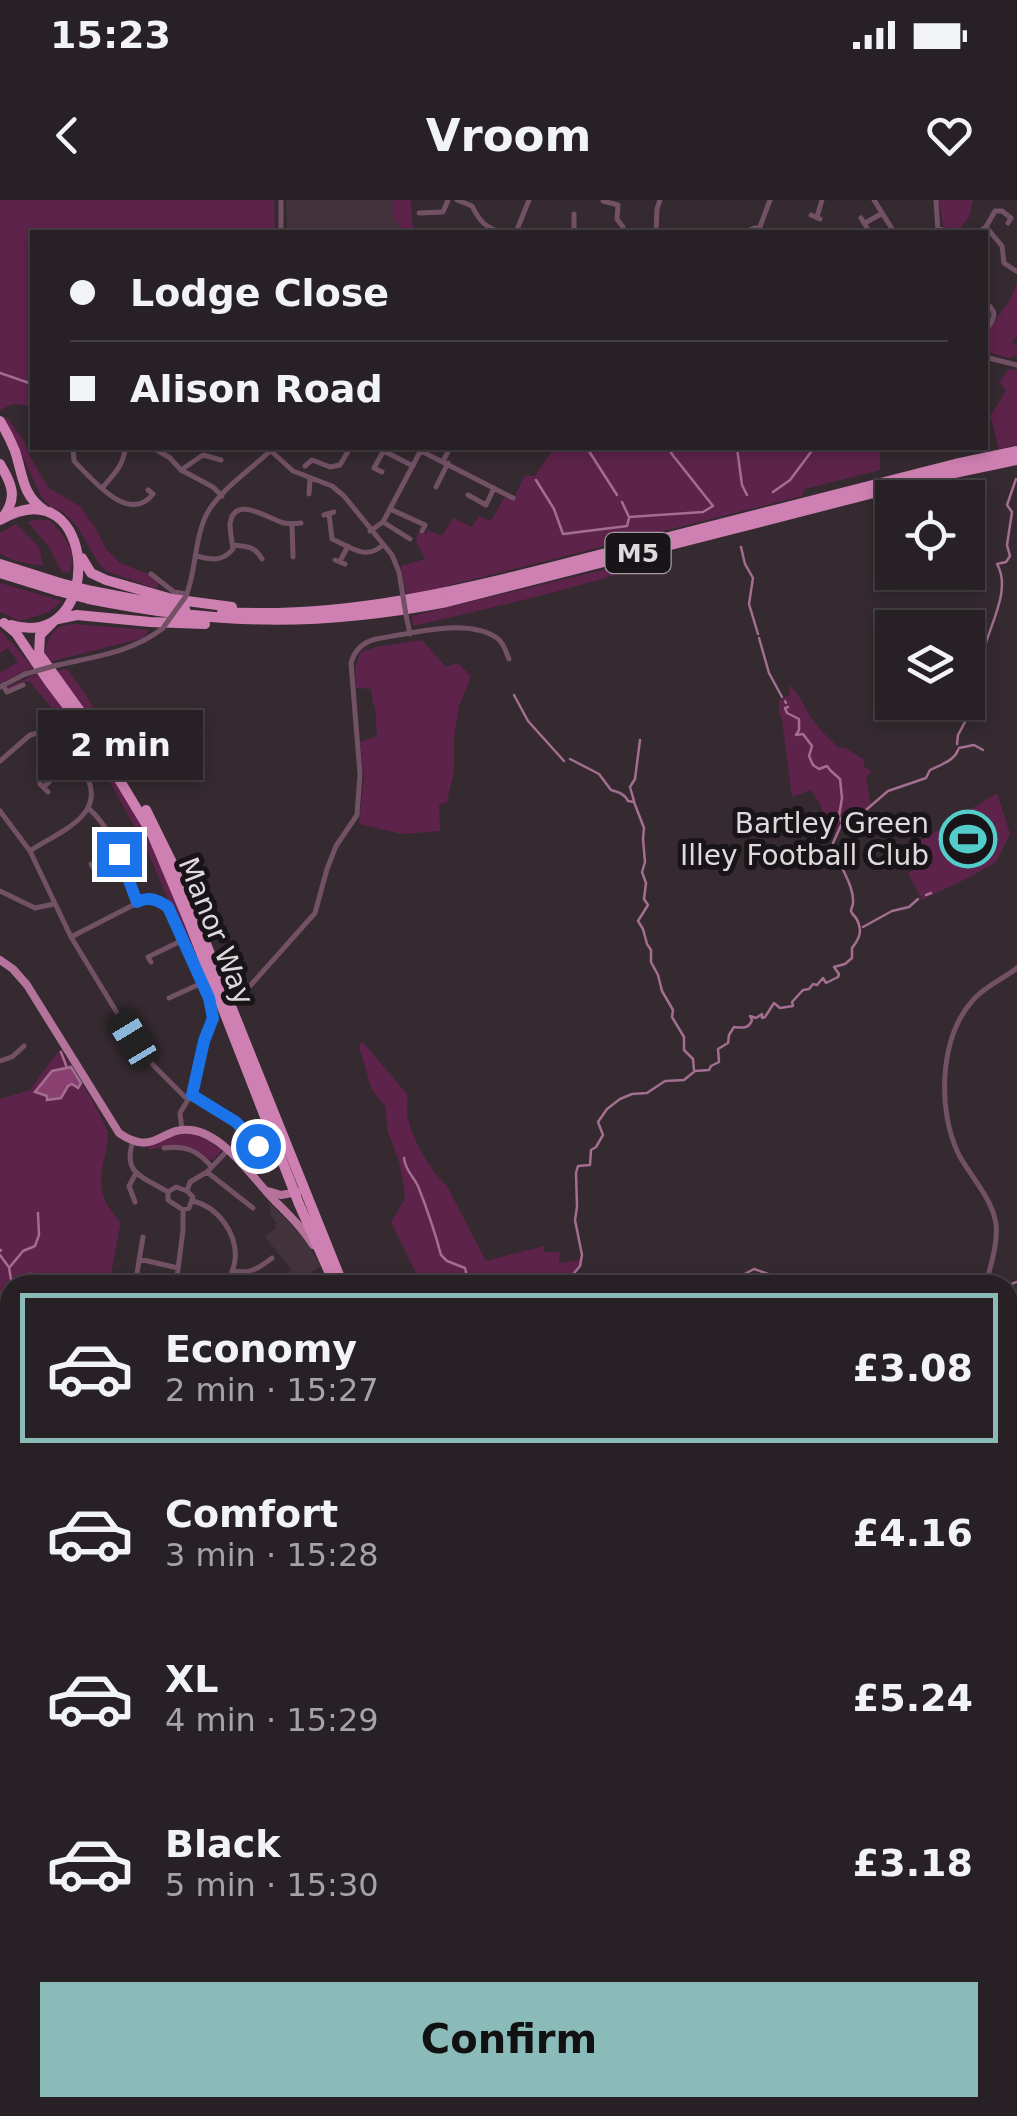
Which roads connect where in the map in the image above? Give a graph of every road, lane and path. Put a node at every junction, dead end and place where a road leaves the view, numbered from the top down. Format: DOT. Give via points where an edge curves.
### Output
graph roads {
  1 [pos="282,200"];
  2 [pos="448,200"];
  3 [pos="456,200"];
  4 [pos="529,200"];
  5 [pos="660,200"];
  6 [pos="770,200"];
  7 [pos="822,200"];
  8 [pos="874,200"];
  9 [pos="936,200"];
  10 [pos="603,201"];
  11 [pos="574,214"];
  12 [pos="881,214"];
  13 [pos="816,217"];
  14 [pos="427,222"];
  15 [pos="864,223"];
  16 [pos="1008,223"];
  17 [pos="986,227"];
  18 [pos="282,230"];
  19 [pos="489,230"];
  20 [pos="517,230"];
  21 [pos="574,230"];
  22 [pos="623,230"];
  23 [pos="656,230"];
  24 [pos="759,230"];
  25 [pos="893,230"];
  26 [pos="939,230"];
  27 [pos="981,230"];
  28 [pos="1016,272"];
  29 [pos="988,306"];
  30 [pos="988,328"];
  31 [pos="988,358"];
  32 [pos="1017,366"];
  33 [pos="0,421"];
  34 [pos="73,450"];
  35 [pos="125,450"];
  36 [pos="158,450"];
  37 [pos="271,450"];
  38 [pos="347,450"];
  39 [pos="381,450"];
  40 [pos="383,450"];
  41 [pos="421,450"];
  42 [pos="424,450"];
  43 [pos="449,450"];
  44 [pos="1017,451"];
  45 [pos="221,460"];
  46 [pos="1017,460"];
  47 [pos="445,462"];
  48 [pos="0,464"];
  49 [pos="305,466"];
  50 [pos="413,466"];
  51 [pos="181,470"];
  52 [pos="382,472"];
  53 [pos="496,474"];
  54 [pos="310,479"];
  55 [pos="436,486"];
  56 [pos="103,487"];
  57 [pos="492,487"];
  58 [pos="148,490"];
  59 [pos="309,494"];
  60 [pos="468,495"];
  61 [pos="222,496"];
  62 [pos="512,498"];
  63 [pos="390,509"];
  64 [pos="329,513"];
  65 [pos="49,514"];
  66 [pos="0,520"];
  67 [pos="383,522"];
  68 [pos="301,523"];
  69 [pos="292,524"];
  70 [pos="370,530"];
  71 [pos="422,531"];
  72 [pos="331,537"];
  73 [pos="322,539"];
  74 [pos="410,539"];
  75 [pos="233,545"];
  76 [pos="383,545"];
  77 [pos="348,546"];
  78 [pos="79,553"];
  79 [pos="196,556"];
  80 [pos="262,558"];
  81 [pos="293,558"];
  82 [pos="340,562"];
  83 [pos="0,564"];
  84 [pos="0,573"];
  85 [pos="151,574"];
  86 [pos="59,587"];
  87 [pos="91,595"];
  88 [pos="187,595"];
  89 [pos="282,612"];
  90 [pos="54,621"];
  91 [pos="256,621"];
  92 [pos="1,623"];
  93 [pos="410,634"];
  94 [pos="509,659"];
  95 [pos="24,685"];
  96 [pos="2,686"];
  97 [pos="8,692"];
  98 [pos="0,696"];
  99 [pos="72,759"];
  100 [pos="0,761"];
  101 [pos="44,788"];
  102 [pos="88,808"];
  103 [pos="0,811"];
  104 [pos="30,851"];
  105 [pos="119,854"];
  106 [pos="94,868"];
  107 [pos="0,891"];
  108 [pos="137,902"];
  109 [pos="54,904"];
  110 [pos="70,937"];
  111 [pos="183,940"];
  112 [pos="149,958"];
  113 [pos="0,960"];
  114 [pos="1017,968"];
  115 [pos="202,982"];
  116 [pos="230,991"];
  117 [pos="169,998"];
  118 [pos="24,1046"];
  119 [pos="0,1061"];
  120 [pos="190,1097"];
  121 [pos="182,1130"];
  122 [pos="133,1141"];
  123 [pos="258,1149"];
  124 [pos="169,1150"];
  125 [pos="228,1150"];
  126 [pos="209,1169"];
  127 [pos="136,1173"];
  128 [pos="288,1177"];
  129 [pos="168,1192"];
  130 [pos="187,1192"];
  131 [pos="294,1192"];
  132 [pos="277,1197"];
  133 [pos="307,1197"];
  134 [pos="193,1201"];
  135 [pos="135,1202"];
  136 [pos="249,1206"];
  137 [pos="182,1210"];
  138 [pos="143,1237"];
  139 [pos="272,1258"];
  140 [pos="139,1259"];
  141 [pos="324,1262"];
  142 [pos="178,1268"];
  143 [pos="232,1271"];
  144 [pos="137,1275"];
  145 [pos="177,1275"];
  146 [pos="231,1275"];
  147 [pos="330,1275"];
  148 [pos="339,1275"];
  149 [pos="987,1275"];
  1 -- 18 [label="street"];
  2 -- 14 [label="street" via="443,212 424,213"];
  3 -- 19 [label="street" via="472,206"];
  4 -- 20 [label="street"];
  5 -- 23 [label="street"];
  6 -- 24 [label="street"];
  7 -- 13 [label="street"];
  8 -- 12 [label="street"];
  9 -- 26 [label="street"];
  10 -- 22 [label="street" via="618,205"];
  11 -- 21 [label="street"];
  12 -- 15 [label="street"];
  12 -- 25 [label="street"];
  16 -- 17 [label="street" via="1011,218 995,212"];
  17 -- 27 [label="street"];
  17 -- 28 [label="street"];
  29 -- 30 [label="street" via="995,312"];
  31 -- 32 [label="street"];
  33 -- 65 [label="highway" via="28,496"];
  34 -- 56 [label="street" via="74,461"];
  35 -- 56 [label="street"];
  36 -- 51 [label="street"];
  37 -- 54 [label="street"];
  37 -- 61 [label="street"];
  38 -- 49 [label="street" via="340,465 312,460"];
  39 -- 52 [label="street" via="374,468"];
  40 -- 50 [label="street"];
  41 -- 50 [label="street"];
  42 -- 47 [label="street"];
  43 -- 47 [label="street"];
  44 -- 89 [label="highway, M5" via="447,593"];
  45 -- 51 [label="street" via="203,455"];
  46 -- 91 [label="highway, M5" via="446,602 340,619"];
  47 -- 55 [label="street"];
  47 -- 57 [label="street"];
  48 -- 66 [label="highway" via="13,492"];
  50 -- 63 [label="street"];
  51 -- 61 [label="street"];
  53 -- 57 [label="street"];
  54 -- 59 [label="street"];
  54 -- 70 [label="street" via="332,486"];
  56 -- 58 [label="street" via="131,506 148,500 154,494"];
  57 -- 60 [label="street" via="486,504"];
  57 -- 62 [label="street"];
  61 -- 79 [label="street" via="208,510"];
  63 -- 67 [label="street"];
  63 -- 71 [label="street" via="425,525"];
  64 -- 72 [label="street"];
  65 -- 66 [label="highway" via="26,511"];
  65 -- 78 [label="highway" via="67,525"];
  67 -- 70 [label="street"];
  67 -- 74 [label="street"];
  68 -- 69 [label="street"];
  69 -- 75 [label="street" via="256,510 238,511 230,528"];
  69 -- 81 [label="street"];
  70 -- 76 [label="street"];
  72 -- 73 [label="street"];
  72 -- 77 [label="street"];
  75 -- 79 [label="street" via="219,560"];
  75 -- 80 [label="street" via="253,548"];
  76 -- 77 [label="street" via="371,553"];
  76 -- 93 [label="street, bridge" via="396,562"];
  77 -- 82 [label="street"];
  78 -- 89 [label="highway" via="96,576 155,594"];
  78 -- 90 [label="highway" via="74,591"];
  79 -- 88 [label="street"];
  83 -- 86 [label="highway, M5"];
  84 -- 86 [label="highway, M5"];
  85 -- 88 [label="street"];
  86 -- 87 [label="highway, M5, bridge"];
  87 -- 89 [label="highway, M5" via="200,610"];
  87 -- 91 [label="highway, M5" via="166,613"];
  88 -- 96 [label="street, bridge" via="163,628 134,646"];
  90 -- 91 [label="highway" via="77,614 150,622"];
  90 -- 92 [label="highway" via="32,629"];
  90 -- 116 [label="highway, Manor Way" via="38,642 40,658 125,773"];
  92 -- 128 [label="highway, Manor Way" via="105,756 152,834"];
  93 -- 94 [label="street" via="476,630 498,638"];
  93 -- 116 [label="street" via="367,641 353,654 356,815 336,846 316,913 249,987"];
  95 -- 97 [label="street"];
  96 -- 97 [label="street"];
  97 -- 98 [label="street"];
  99 -- 100 [label="street" via="38,732"];
  99 -- 101 [label="street"];
  99 -- 102 [label="street" via="89,782"];
  102 -- 104 [label="street"];
  102 -- 105 [label="street"];
  103 -- 104 [label="street"];
  104 -- 109 [label="street"];
  105 -- 106 [label="street"];
  105 -- 108 [label="street"];
  107 -- 109 [label="street" via="36,908"];
  108 -- 110 [label="street"];
  108 -- 111 [label="street" via="168,907"];
  109 -- 110 [label="street"];
  110 -- 120 [label="street" via="143,1053"];
  111 -- 112 [label="street"];
  111 -- 115 [label="street"];
  113 -- 122 [label="main road" via="27,985 115,1130"];
  114 -- 149 [label="street" via="962,1015 943,1085 957,1150 996,1224"];
  115 -- 117 [label="street"];
  115 -- 120 [label="street" via="213,1021"];
  116 -- 133 [label="highway, Manor Way"];
  118 -- 119 [label="street"];
  120 -- 121 [label="street" via="180,1113"];
  120 -- 123 [label="street" via="236,1122"];
  121 -- 122 [label="main road" via="154,1142"];
  121 -- 125 [label="main road" via="198,1131"];
  122 -- 127 [label="street" via="128,1158"];
  124 -- 126 [label="street" via="189,1148"];
  125 -- 126 [label="street"];
  125 -- 132 [label="main road"];
  126 -- 130 [label="street"];
  126 -- 136 [label="street"];
  127 -- 129 [label="street"];
  127 -- 135 [label="street" via="129,1186"];
  128 -- 131 [label="highway, Manor Way"];
  128 -- 132 [label="main road" via="288,1188"];
  129 -- 130 [label="street" via="176,1186"];
  129 -- 137 [label="street"];
  130 -- 134 [label="street"];
  131 -- 132 [label="main road"];
  131 -- 133 [label="main road"];
  131 -- 141 [label="highway, Manor Way"];
  132 -- 141 [label="main road"];
  133 -- 148 [label="highway, Manor Way"];
  134 -- 137 [label="street"];
  134 -- 143 [label="street" via="209,1206 228,1229"];
  137 -- 142 [label="street"];
  138 -- 140 [label="street"];
  139 -- 143 [label="street" via="254,1272"];
  140 -- 142 [label="street"];
  140 -- 144 [label="street"];
  141 -- 147 [label="highway, Manor Way"];
  142 -- 145 [label="street"];
  143 -- 146 [label="street"];
}
